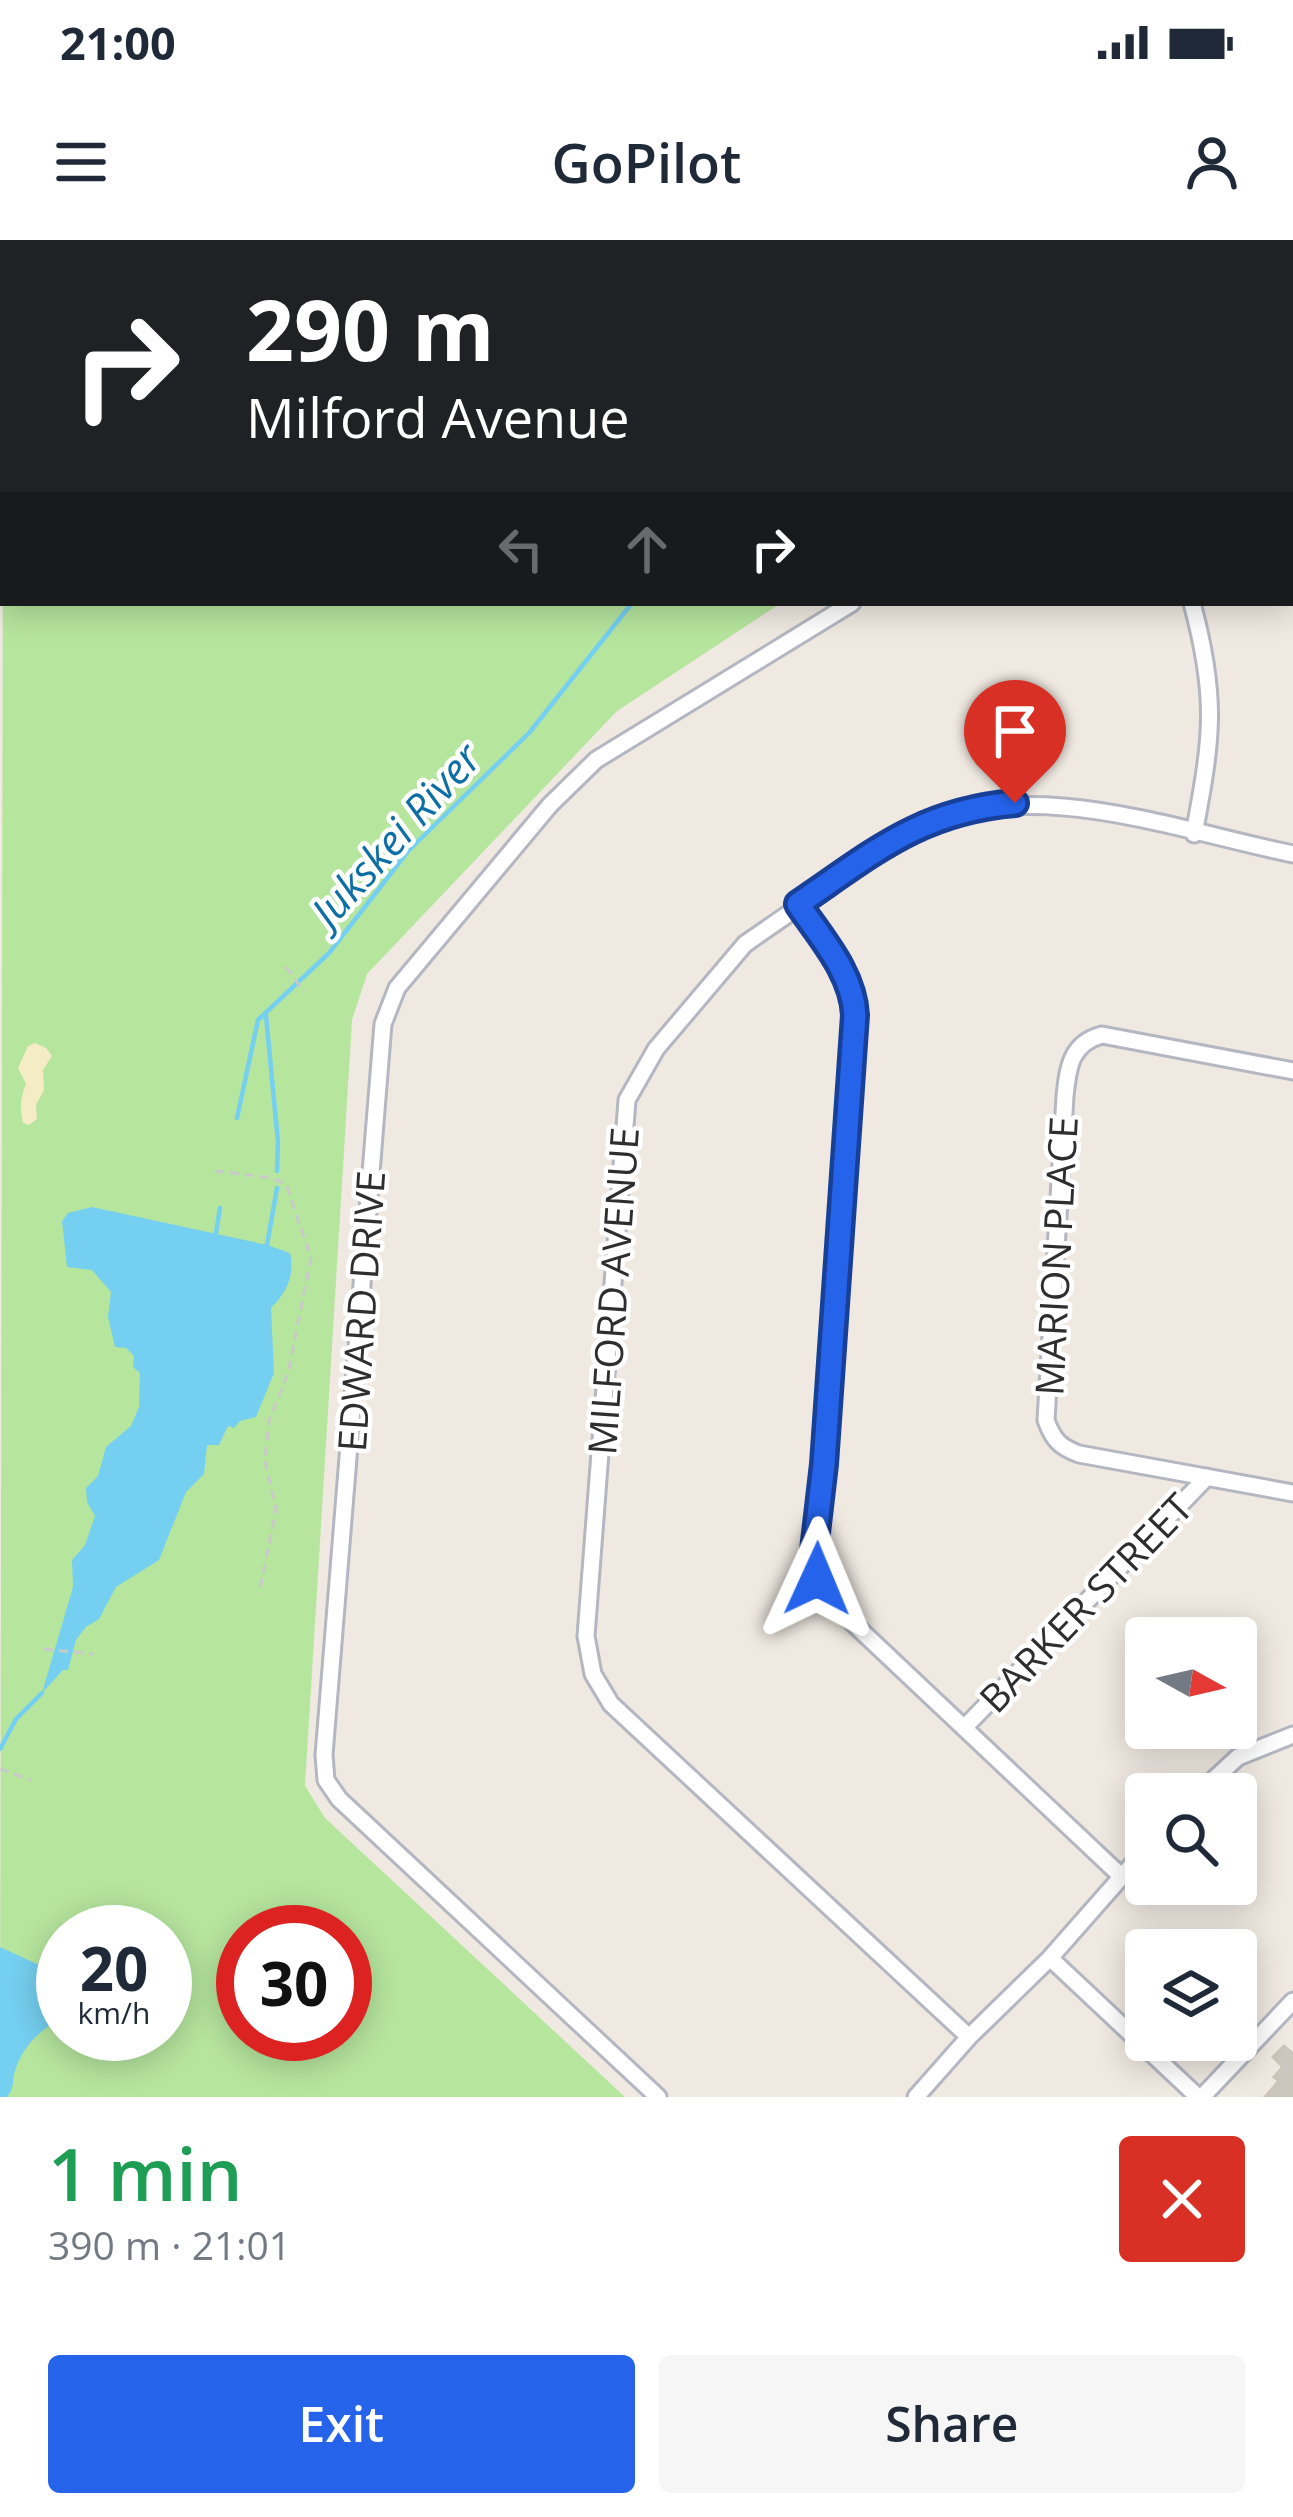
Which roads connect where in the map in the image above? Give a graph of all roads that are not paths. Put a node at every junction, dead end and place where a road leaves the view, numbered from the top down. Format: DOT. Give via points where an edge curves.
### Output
graph roads {
  1 [pos="847,606"];
  2 [pos="1193,606"];
  3 [pos="1194,834"];
  4 [pos="1293,854"];
  5 [pos="798,904"];
  6 [pos="1293,1071"];
  7 [pos="1207,1477"];
  8 [pos="1293,1492"];
  9 [pos="964,1728"];
  10 [pos="1293,1735"];
  11 [pos="1221,1773"];
  12 [pos="1125,1872"];
  13 [pos="1121,1876"];
  14 [pos="1050,1958"];
  15 [pos="1293,2001"];
  16 [pos="969,2037"];
  17 [pos="658,2097"];
  18 [pos="916,2097"];
  19 [pos="1200,2097"];
  1 -- 17 [label="street, EDWARD DRIVE" via="596,760 412,969 383,1024 326,1780"];
  2 -- 3 [label="street" via="1212,717"];
  3 -- 4 [label="street, MILFORD AVENUE"];
  3 -- 5 [label="street, MILFORD AVENUE" via="1040,805 956,811 910,829"];
  5 -- 9 [label="street" via="846,976 855,1015 817,1579"];
  5 -- 16 [label="street, MILFORD AVENUE" via="745,944 656,1049 627,1100 587,1653 611,1704"];
  6 -- 7 [label="street, MARION PLACE" via="1102,1035 1076,1050 1068,1066 1046,1420 1061,1448"];
  7 -- 8 [label="street, MARION PLACE"];
  7 -- 9 [label="street, BARKER STREET"];
  9 -- 13 [label="street"];
  10 -- 11 [label="street" via="1238,1757"];
  12 -- 13 [label="street"];
  13 -- 14 [label="street"];
  14 -- 16 [label="street"];
  14 -- 19 [label="street"];
  15 -- 19 [label="street"];
  16 -- 18 [label="street"];
}
